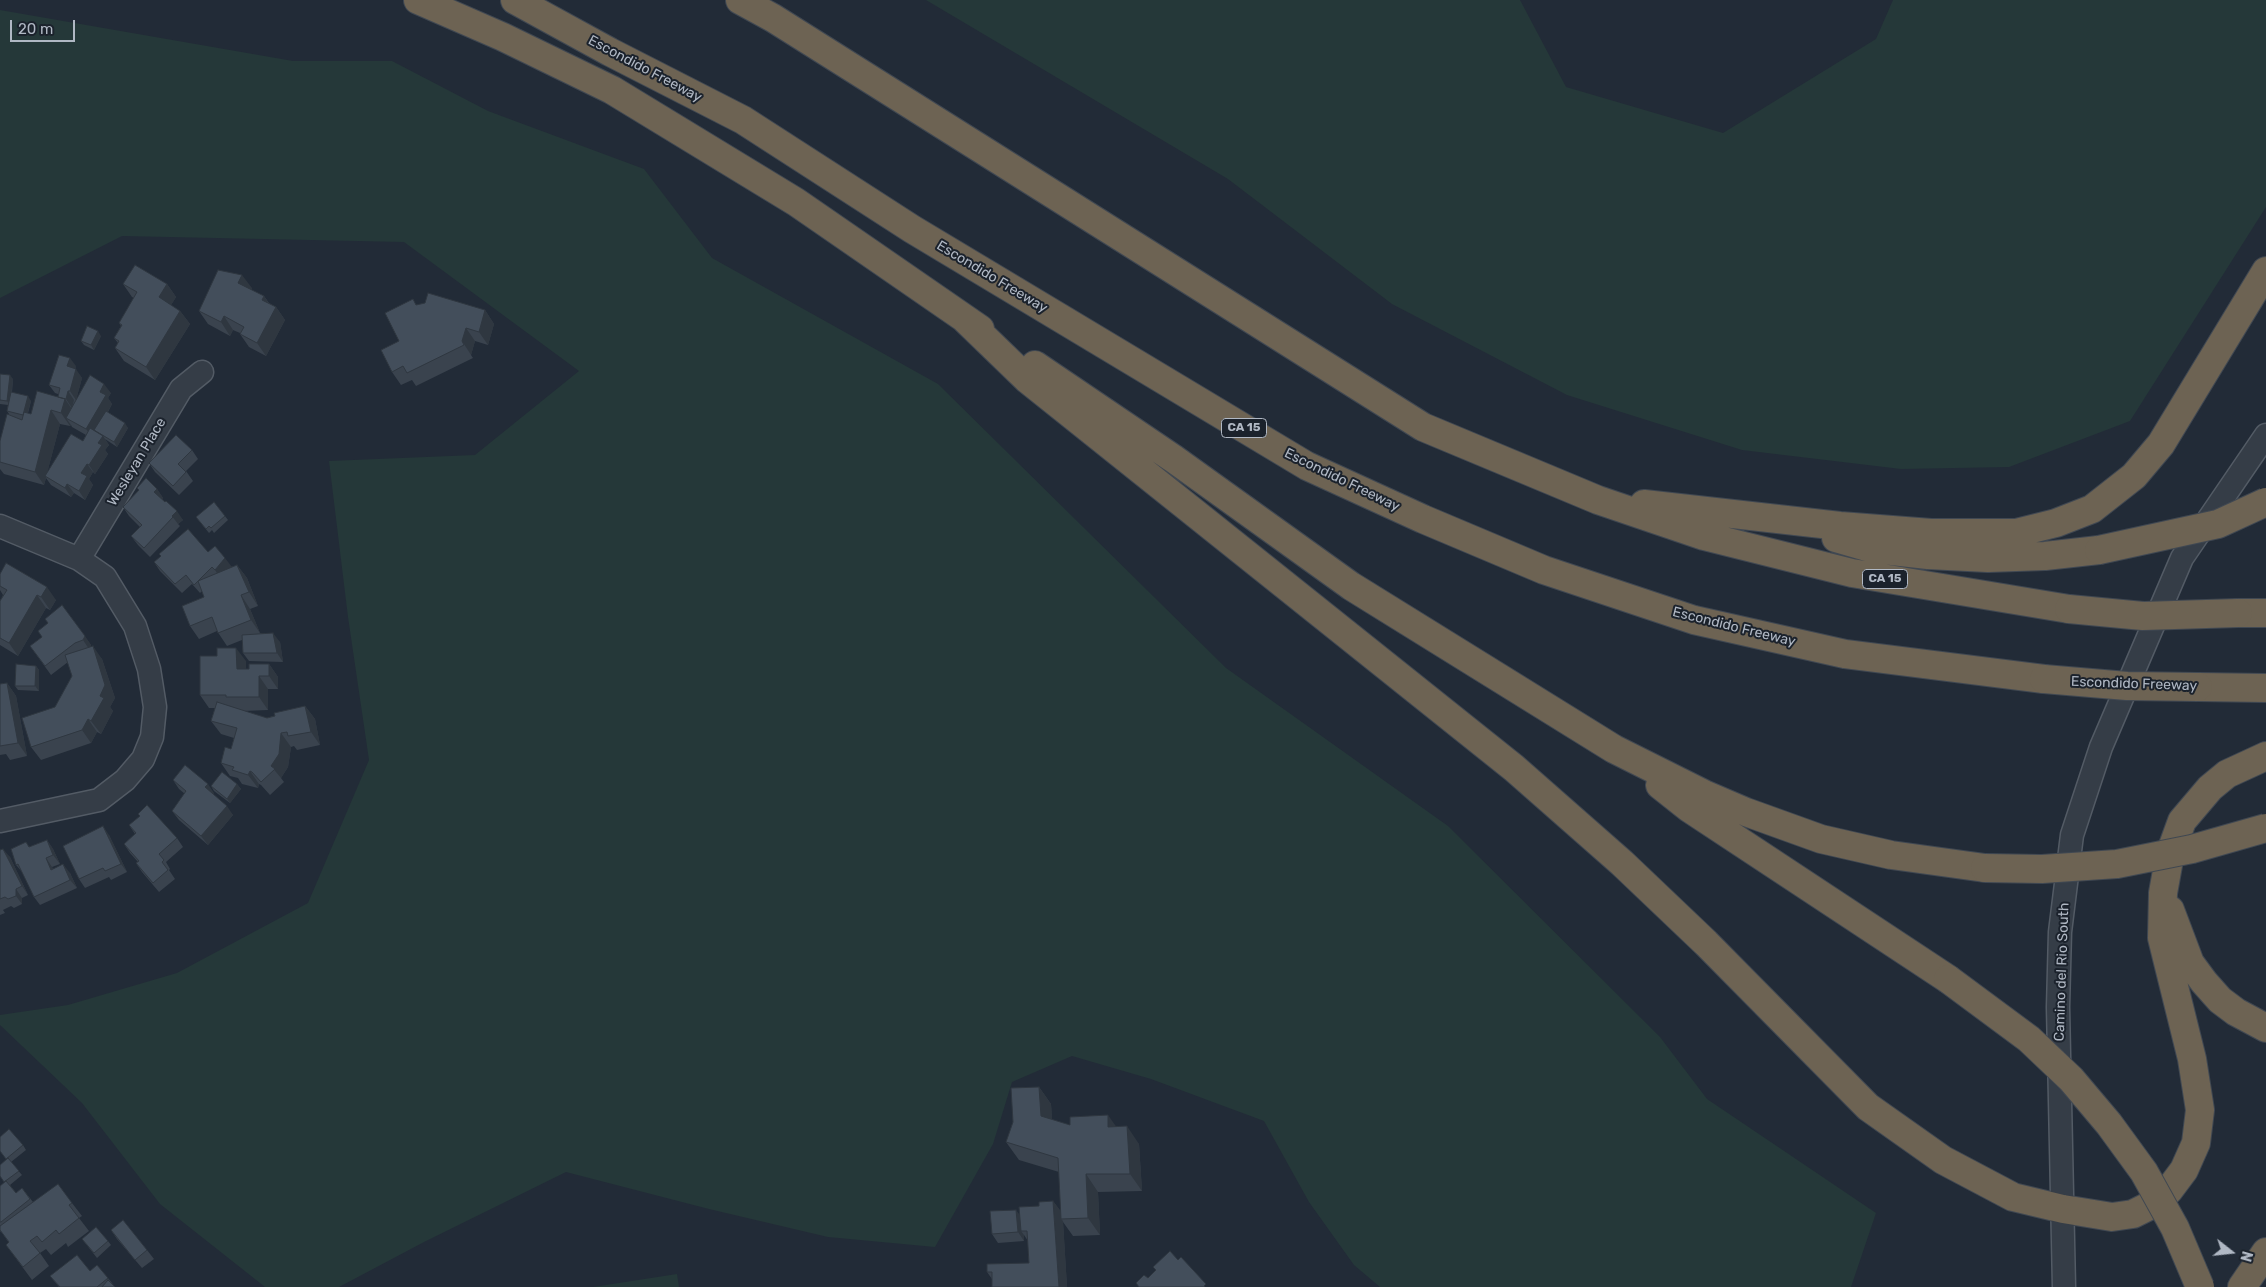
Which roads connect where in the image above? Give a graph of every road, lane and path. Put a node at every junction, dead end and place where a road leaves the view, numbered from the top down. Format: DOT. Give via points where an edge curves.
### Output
graph roads {
  1 [pos="418,0"];
  2 [pos="515,0"];
  3 [pos="740,0"];
  4 [pos="2266,271"];
  5 [pos="965,319"];
  6 [pos="202,372"];
  7 [pos="2266,435"];
  8 [pos="1598,500"];
  9 [pos="2266,502"];
  10 [pos="1760,516"];
  11 [pos="0,526"];
  12 [pos="79,559"];
  13 [pos="2266,613"];
  14 [pos="2127,686"];
  15 [pos="2266,688"];
  16 [pos="1614,749"];
  17 [pos="2266,756"];
  18 [pos="0,821"];
  19 [pos="2266,828"];
  20 [pos="2164,894"];
  21 [pos="2266,1028"];
  22 [pos="2063,1209"];
  23 [pos="2266,1252"];
  24 [pos="2064,1287"];
  25 [pos="2200,1287"];
  26 [pos="2242,1287"];
  1 -- 5 [label="highway" via="612,90 796,202"];
  2 -- 14 [label="highway, Escondido Freeway / CA 15, bridge" via="743,120 912,229 1307,466 1423,520 1544,570 1694,620 1845,654"];
  3 -- 8 [label="highway, CA 15" via="774,18 1424,427"];
  4 -- 10 [label="highway" via="2161,444 2134,476 2092,509 2056,523 2016,533 1931,533"];
  5 -- 16 [label="highway" via="1166,454 1351,586"];
  5 -- 22 [label="highway" via="1026,380 1506,762 1615,856 1706,942 1868,1107 1943,1160 2013,1198"];
  6 -- 12 [label="street, Wesleyan Place" via="181,389"];
  7 -- 14 [label="street, Camino del Rio South" via="2182,558"];
  8 -- 10 [label="highway"];
  8 -- 13 [label="highway, CA 15, bridge" via="1704,536 1852,573 2069,609 2143,616"];
  9 -- 10 [label="highway, bridge" via="2218,524 2099,550 1988,558 1874,549"];
  11 -- 12 [label="street"];
  12 -- 18 [label="street" via="105,577 135,626 148,669 154,707 152,737 142,759 125,780 99,800"];
  14 -- 15 [label="highway, Escondido Freeway / CA 15, bridge"];
  14 -- 22 [label="street, Camino del Rio South" via="2101,746 2072,835 2065,891 2058,1006"];
  16 -- 19 [label="highway, bridge" via="1729,805 1821,839 1891,855 1986,868 2042,869 2117,864 2192,849"];
  16 -- 25 [label="highway, bridge" via="1689,808 1948,979 2030,1039 2071,1079 2144,1172 2171,1220"];
  17 -- 20 [label="highway" via="2227,774 2195,804 2174,838"];
  20 -- 21 [label="highway" via="2190,963 2204,982 2236,1012"];
  20 -- 22 [label="highway" via="2162,938 2198,1090 2200,1110 2196,1143 2177,1181 2157,1202 2145,1209 2112,1218"];
  22 -- 24 [label="street, Camino del Rio South"];
  23 -- 26 [label="highway"];
}
